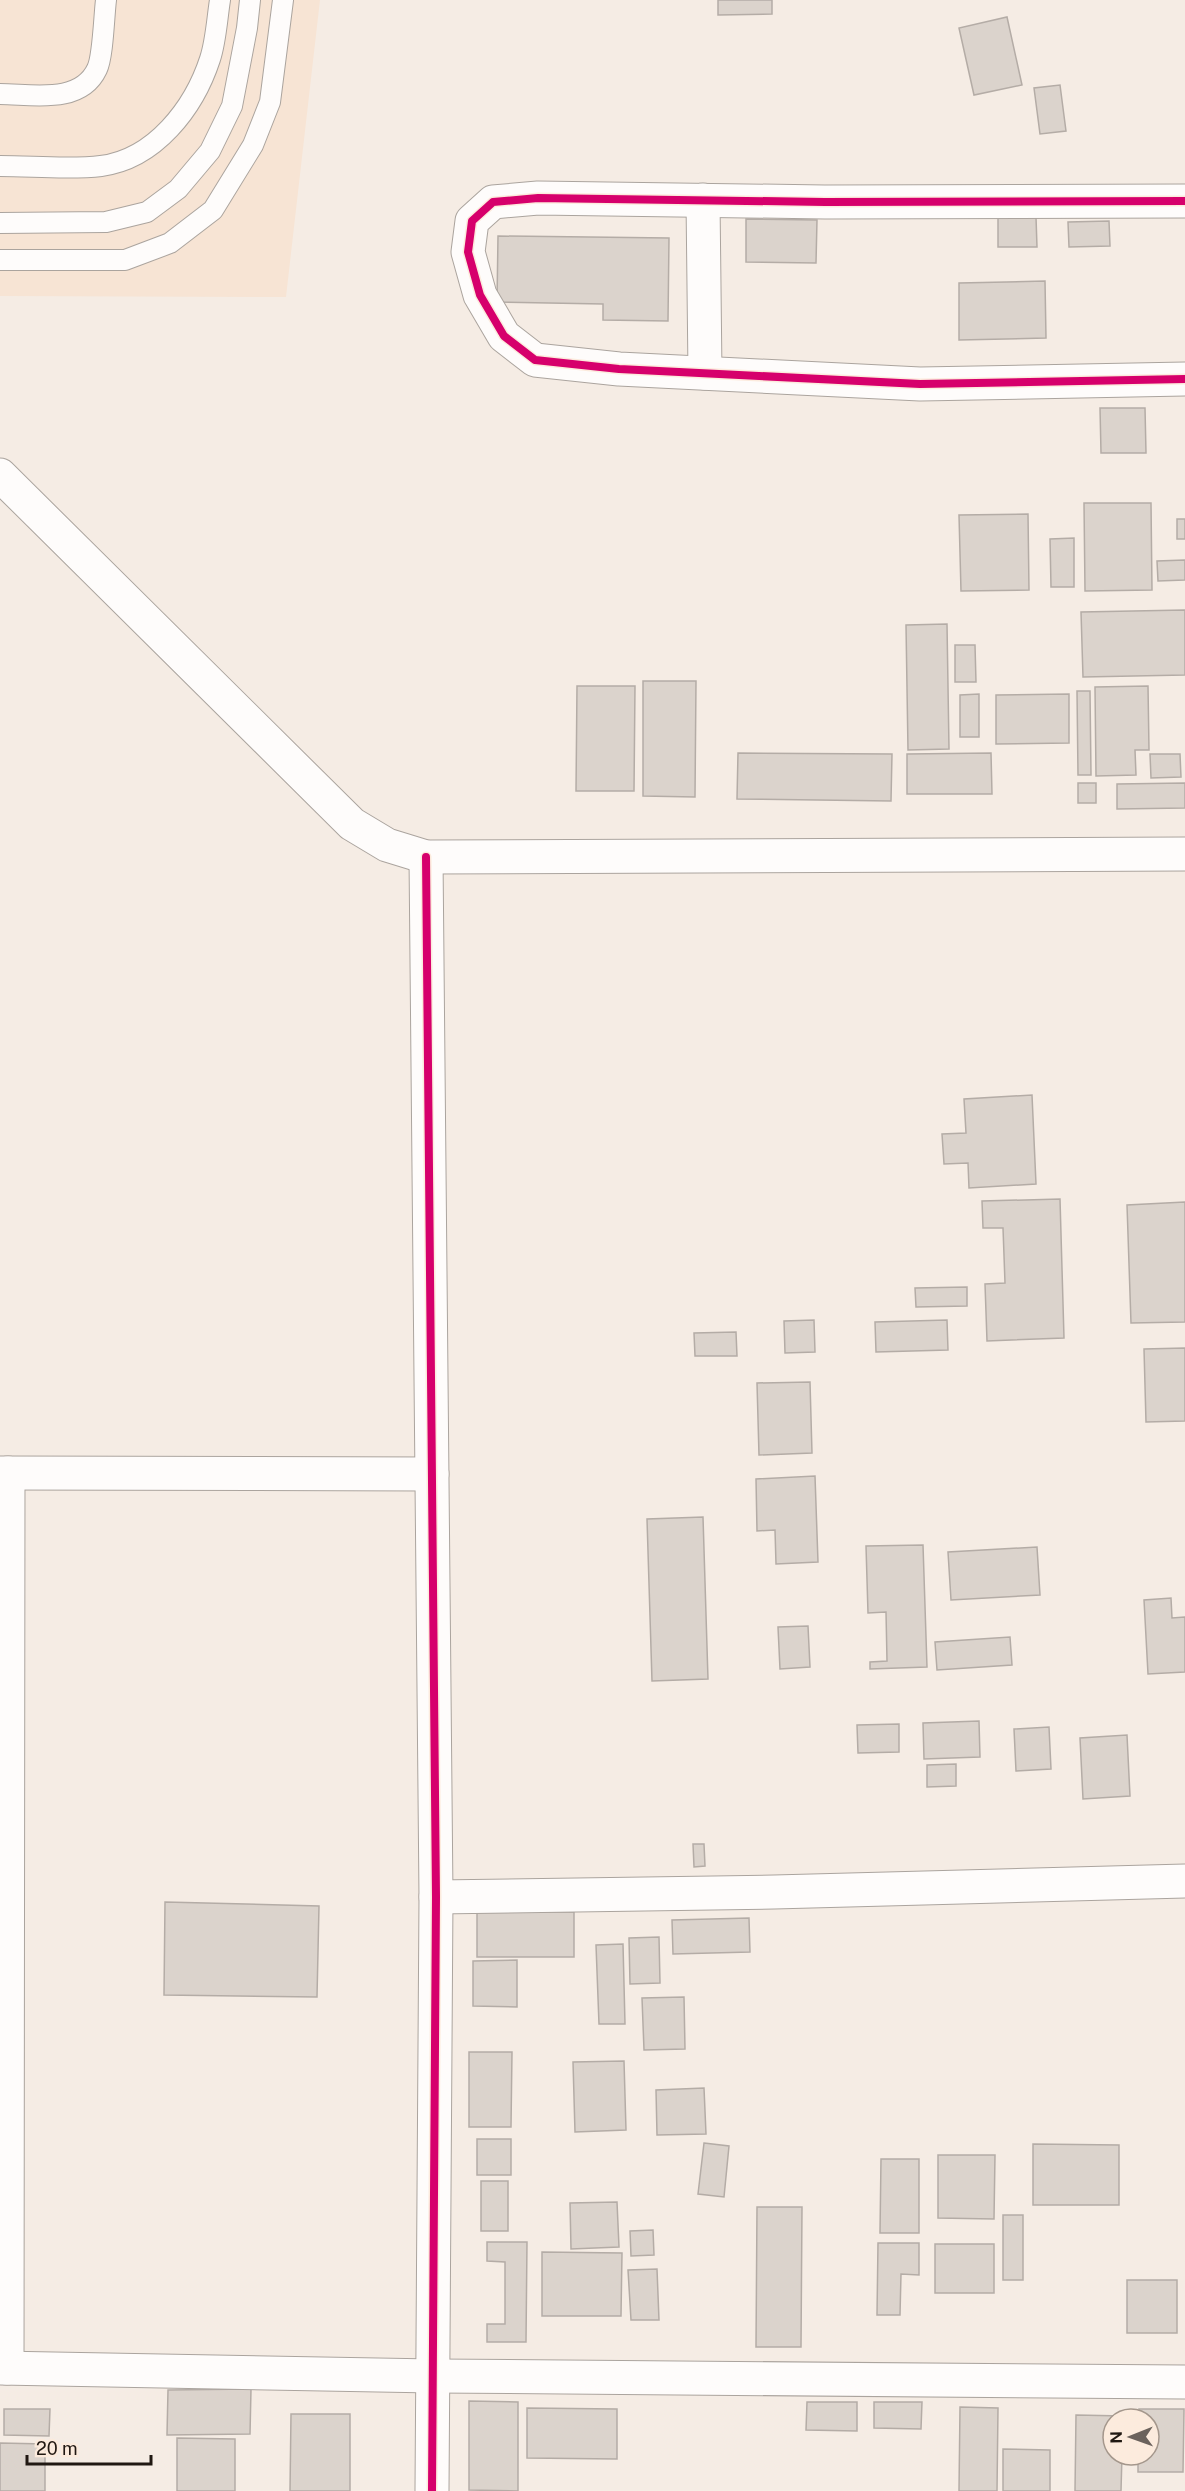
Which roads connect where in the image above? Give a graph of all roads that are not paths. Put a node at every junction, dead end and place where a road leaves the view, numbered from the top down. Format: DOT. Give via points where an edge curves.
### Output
graph roads {
  1 [pos="106,0"];
  2 [pos="220,0"];
  3 [pos="250,0"];
  4 [pos="283,0"];
  5 [pos="0,94"];
  6 [pos="0,166"];
  7 [pos="703,200"];
  8 [pos="1185,201"];
  9 [pos="0,223"];
  10 [pos="0,260"];
  11 [pos="705,373"];
  12 [pos="1185,379"];
  13 [pos="0,475"];
  14 [pos="1185,854"];
  15 [pos="426,857"];
  16 [pos="4,1473"];
  17 [pos="432,1474"];
  18 [pos="1185,1881"];
  19 [pos="436,1897"];
  20 [pos="4,2368"];
  21 [pos="433,2376"];
  22 [pos="1185,2382"];
  23 [pos="432,2491"];
  1 -- 5 [label="lane" via="98,68 84,86 63,95"];
  2 -- 6 [label="lane" via="211,57 198,90 166,133 134,158 101,166"];
  3 -- 9 [label="lane" via="232,106 210,151 178,189 147,212 106,222"];
  4 -- 10 [label="lane" via="270,102 253,145 213,210 170,243 125,260"];
  7 -- 8 [label="street"];
  7 -- 11 [label="street"];
  7 -- 11 [label="street" via="538,198 493,202 472,221 468,252 480,295 504,336 535,360"];
  11 -- 12 [label="street" via="920,384"];
  13 -- 15 [label="street" via="352,824 387,845"];
  14 -- 15 [label="street"];
  15 -- 17 [label="street"];
  16 -- 17 [label="street"];
  16 -- 20 [label="street"];
  17 -- 19 [label="street"];
  18 -- 19 [label="street"];
  19 -- 21 [label="street"];
  20 -- 21 [label="street"];
  21 -- 22 [label="street"];
  21 -- 23 [label="street"];
}
